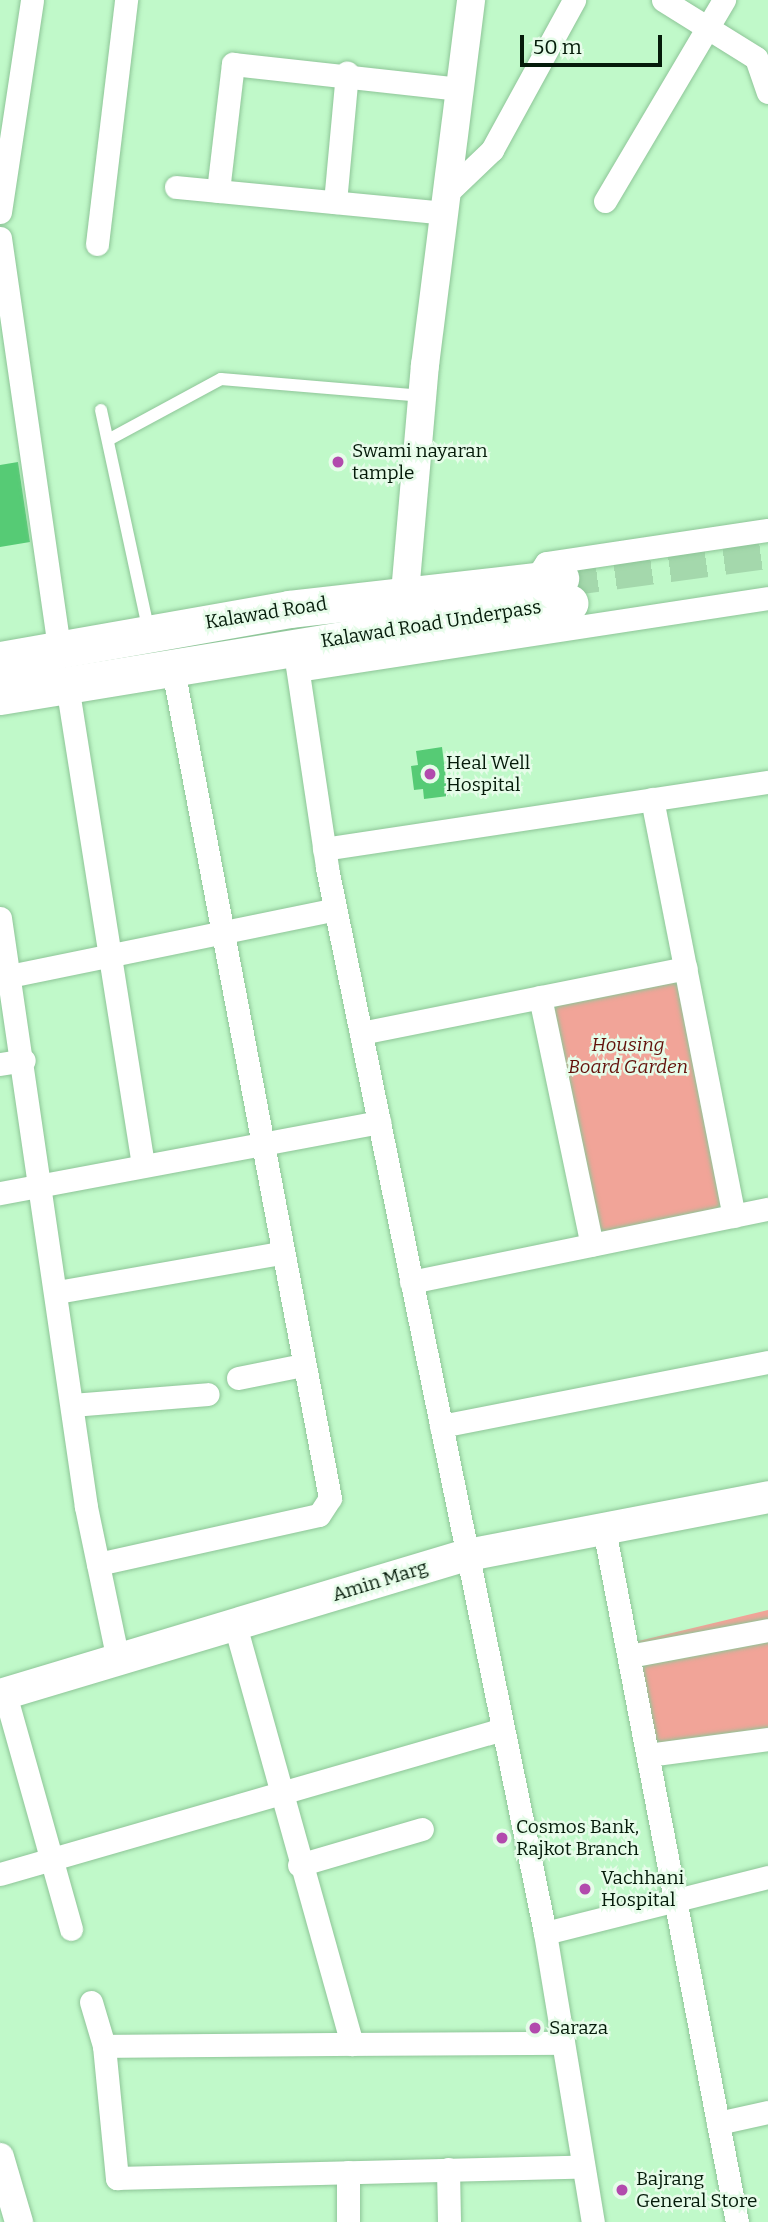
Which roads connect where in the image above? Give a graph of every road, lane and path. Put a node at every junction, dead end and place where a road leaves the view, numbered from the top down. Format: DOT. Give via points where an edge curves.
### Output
graph roads {
  1 [pos="32,0"];
  2 [pos="126,0"];
  3 [pos="471,0"];
  4 [pos="574,0"];
  5 [pos="663,0"];
  6 [pos="724,0"];
  7 [pos="709,29"];
  8 [pos="347,73"];
  9 [pos="460,89"];
  10 [pos="768,92"];
  11 [pos="176,187"];
  12 [pos="218,191"];
  13 [pos="605,201"];
  14 [pos="335,202"];
  15 [pos="445,204"];
  16 [pos="0,212"];
  17 [pos="0,238"];
  18 [pos="97,244"];
  19 [pos="9,376"];
  20 [pos="423,396"];
  21 [pos="101,410"];
  22 [pos="108,440"];
  23 [pos="768,530"];
  24 [pos="554,587"];
  25 [pos="405,593"];
  26 [pos="768,598"];
  27 [pos="149,633"];
  28 [pos="296,658"];
  29 [pos="0,660"];
  30 [pos="172,664"];
  31 [pos="64,668"];
  32 [pos="0,696"];
  33 [pos="768,782"];
  34 [pos="652,799"];
  35 [pos="324,849"];
  36 [pos="335,909"];
  37 [pos="0,918"];
  38 [pos="220,931"];
  39 [pos="108,956"];
  40 [pos="685,968"];
  41 [pos="5,977"];
  42 [pos="540,997"];
  43 [pos="361,1033"];
  44 [pos="24,1060"];
  45 [pos="0,1064"];
  46 [pos="379,1122"];
  47 [pos="258,1144"];
  48 [pos="143,1165"];
  49 [pos="43,1184"];
  50 [pos="0,1193"];
  51 [pos="768,1209"];
  52 [pos="734,1216"];
  53 [pos="592,1245"];
  54 [pos="280,1253"];
  55 [pos="411,1282"];
  56 [pos="57,1292"];
  57 [pos="768,1362"];
  58 [pos="303,1365"];
  59 [pos="238,1378"];
  60 [pos="208,1394"];
  61 [pos="72,1405"];
  62 [pos="441,1426"];
  63 [pos="768,1497"];
  64 [pos="604,1529"];
  65 [pos="468,1555"];
  66 [pos="98,1564"];
  67 [pos="235,1625"];
  68 [pos="768,1630"];
  69 [pos="629,1656"];
  70 [pos="118,1660"];
  71 [pos="3,1695"];
  72 [pos="503,1729"];
  73 [pos="768,1739"];
  74 [pos="648,1755"];
  75 [pos="280,1793"];
  76 [pos="422,1829"];
  77 [pos="51,1859"];
  78 [pos="299,1865"];
  79 [pos="0,1874"];
  80 [pos="768,1877"];
  81 [pos="675,1898"];
  82 [pos="71,1929"];
  83 [pos="545,1933"];
  84 [pos="91,2002"];
  85 [pos="563,2043"];
  86 [pos="352,2044"];
  87 [pos="104,2046"];
  88 [pos="768,2112"];
  89 [pos="718,2123"];
  90 [pos="0,2157"];
  91 [pos="583,2167"];
  92 [pos="448,2169"];
  93 [pos="348,2172"];
  94 [pos="19,2222"];
  95 [pos="348,2222"];
  96 [pos="449,2222"];
  97 [pos="593,2222"];
  98 [pos="737,2222"];
  1 -- 16 [label="street"];
  2 -- 18 [label="street"];
  3 -- 9 [label="street"];
  4 -- 15 [label="street" via="492,150"];
  5 -- 7 [label="street"];
  6 -- 7 [label="street"];
  7 -- 10 [label="street" via="756,58"];
  7 -- 13 [label="street"];
  8 -- 9 [label="street"];
  8 -- 12 [label="street" via="233,64"];
  8 -- 14 [label="street"];
  9 -- 15 [label="street"];
  11 -- 12 [label="street"];
  12 -- 14 [label="street"];
  14 -- 15 [label="street"];
  15 -- 20 [label="street"];
  17 -- 19 [label="street"];
  19 -- 31 [label="street"];
  20 -- 22 [label="lane" via="221,379"];
  20 -- 25 [label="street"];
  21 -- 22 [label="lane"];
  22 -- 27 [label="lane"];
  23 -- 24 [label="street" via="546,563"];
  24 -- 25 [label="main road, Kalawad Road"];
  24 -- 28 [label="main road, Kalawad Road Underpass"];
  25 -- 27 [label="main road, Kalawad Road"];
  26 -- 28 [label="street"];
  27 -- 31 [label="main road, Kalawad Road"];
  28 -- 30 [label="main road, Kalawad Road"];
  28 -- 35 [label="street"];
  29 -- 31 [label="main road, Kalawad Road"];
  30 -- 31 [label="main road, Kalawad Road"];
  30 -- 38 [label="street"];
  31 -- 32 [label="main road, Kalawad Road"];
  31 -- 39 [label="street"];
  33 -- 34 [label="street"];
  34 -- 35 [label="street"];
  34 -- 40 [label="street"];
  35 -- 36 [label="street"];
  36 -- 38 [label="street"];
  36 -- 43 [label="street"];
  37 -- 41 [label="street"];
  38 -- 39 [label="street"];
  38 -- 47 [label="street"];
  39 -- 41 [label="street"];
  39 -- 48 [label="street"];
  40 -- 42 [label="street"];
  40 -- 52 [label="street"];
  41 -- 44 [label="street"];
  42 -- 43 [label="street"];
  42 -- 53 [label="street"];
  43 -- 46 [label="street"];
  44 -- 45 [label="street"];
  44 -- 49 [label="street"];
  46 -- 47 [label="street"];
  46 -- 55 [label="street"];
  47 -- 48 [label="street"];
  47 -- 54 [label="street"];
  48 -- 49 [label="street"];
  49 -- 50 [label="street"];
  49 -- 56 [label="street"];
  51 -- 52 [label="street"];
  52 -- 53 [label="street"];
  53 -- 55 [label="street"];
  54 -- 56 [label="street"];
  54 -- 58 [label="street"];
  55 -- 62 [label="street"];
  56 -- 61 [label="street"];
  57 -- 62 [label="street"];
  58 -- 59 [label="street"];
  58 -- 66 [label="street" via="329,1509"];
  60 -- 61 [label="street"];
  61 -- 66 [label="street"];
  62 -- 65 [label="street"];
  63 -- 64 [label="main road, Amin Marg"];
  64 -- 65 [label="main road, Amin Marg"];
  64 -- 69 [label="street"];
  65 -- 67 [label="main road, Amin Marg"];
  65 -- 72 [label="street"];
  66 -- 70 [label="street"];
  67 -- 70 [label="main road, Amin Marg"];
  67 -- 75 [label="street"];
  68 -- 69 [label="street"];
  69 -- 74 [label="street"];
  70 -- 71 [label="main road, Amin Marg"];
  71 -- 77 [label="street"];
  72 -- 75 [label="street"];
  72 -- 83 [label="street"];
  73 -- 74 [label="street"];
  74 -- 81 [label="street"];
  75 -- 77 [label="street"];
  75 -- 78 [label="street"];
  76 -- 78 [label="street"];
  77 -- 79 [label="street"];
  77 -- 82 [label="street"];
  78 -- 86 [label="street"];
  80 -- 81 [label="street"];
  81 -- 83 [label="street"];
  81 -- 89 [label="street"];
  83 -- 85 [label="street"];
  84 -- 87 [label="street"];
  85 -- 86 [label="street"];
  85 -- 91 [label="street"];
  86 -- 87 [label="street"];
  87 -- 93 [label="street" via="117,2178"];
  88 -- 89 [label="street"];
  89 -- 98 [label="street"];
  90 -- 94 [label="street"];
  91 -- 92 [label="street"];
  91 -- 97 [label="street"];
  92 -- 93 [label="street"];
  92 -- 96 [label="street"];
  93 -- 95 [label="street"];
}
